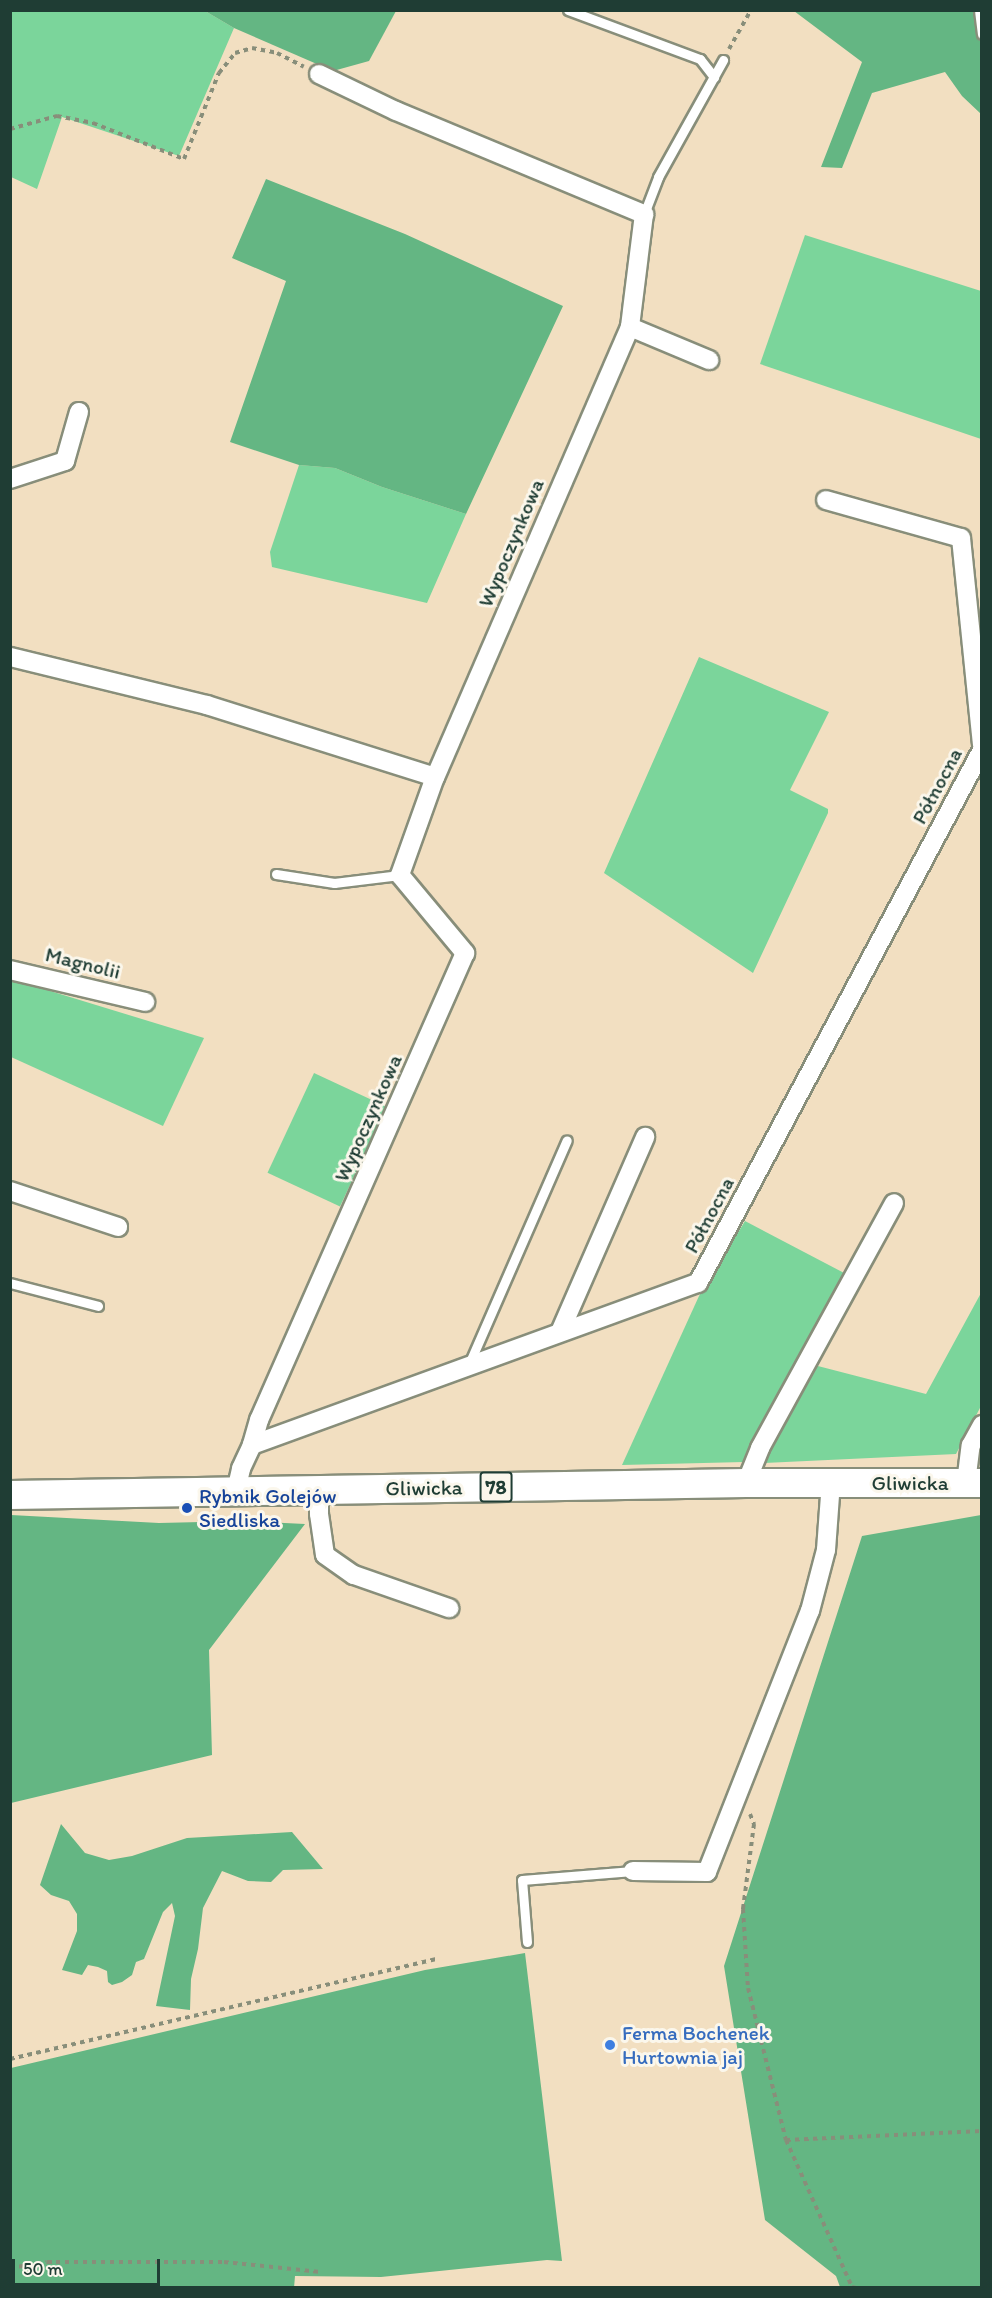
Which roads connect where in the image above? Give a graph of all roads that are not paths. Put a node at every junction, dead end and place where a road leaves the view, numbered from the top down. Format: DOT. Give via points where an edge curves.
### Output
graph roads {
  1 [pos="568,10"];
  2 [pos="979,10"];
  3 [pos="981,34"];
  4 [pos="723,60"];
  5 [pos="319,74"];
  6 [pos="714,77"];
  7 [pos="644,214"];
  8 [pos="630,327"];
  9 [pos="709,360"];
  10 [pos="79,412"];
  11 [pos="10,479"];
  12 [pos="826,500"];
  13 [pos="10,657"];
  14 [pos="981,747"];
  15 [pos="435,777"];
  16 [pos="276,874"];
  17 [pos="400,875"];
  18 [pos="10,970"];
  19 [pos="144,1002"];
  20 [pos="645,1137"];
  21 [pos="567,1140"];
  22 [pos="10,1191"];
  23 [pos="894,1203"];
  24 [pos="118,1227"];
  25 [pos="10,1283"];
  26 [pos="98,1306"];
  27 [pos="560,1332"];
  28 [pos="469,1364"];
  29 [pos="981,1425"];
  30 [pos="252,1445"];
  31 [pos="831,1482"];
  32 [pos="746,1483"];
  33 [pos="974,1483"];
  34 [pos="319,1490"];
  35 [pos="236,1491"];
  36 [pos="10,1495"];
  37 [pos="449,1608"];
  38 [pos="633,1872"];
  39 [pos="527,1942"];
  1 -- 6 [label="lane" via="700,59"];
  2 -- 3 [label="lane"];
  4 -- 6 [label="lane"];
  5 -- 7 [label="street" via="396,111"];
  6 -- 7 [label="lane" via="658,177"];
  7 -- 8 [label="street, Wypoczynkowa"];
  8 -- 9 [label="street"];
  8 -- 15 [label="street, Wypoczynkowa"];
  10 -- 11 [label="street" via="65,461"];
  12 -- 14 [label="street, Północna" via="961,538"];
  13 -- 15 [label="street" via="207,705"];
  14 -- 27 [label="street, Północna" via="698,1283"];
  15 -- 17 [label="street, Wypoczynkowa"];
  16 -- 17 [label="lane" via="334,883"];
  17 -- 30 [label="street, Wypoczynkowa" via="465,953 259,1420"];
  18 -- 19 [label="street, Magnolii"];
  20 -- 27 [label="street"];
  21 -- 28 [label="lane"];
  22 -- 24 [label="street"];
  23 -- 32 [label="street" via="760,1448"];
  25 -- 26 [label="lane"];
  27 -- 28 [label="street, Północna"];
  28 -- 30 [label="street, Północna"];
  29 -- 33 [label="street" via="971,1445"];
  30 -- 35 [label="street, Wypoczynkowa"];
  31 -- 32 [label="main road, Gliwicka / 78"];
  31 -- 33 [label="main road, Gliwicka / 78"];
  31 -- 38 [label="street" via="830,1524 817,1588 707,1872"];
  32 -- 34 [label="main road, Gliwicka / 78"];
  34 -- 35 [label="main road, Gliwicka / 78"];
  34 -- 37 [label="street" via="325,1555 354,1575"];
  35 -- 36 [label="main road, Gliwicka / 78"];
  38 -- 39 [label="lane" via="522,1880"];
}
